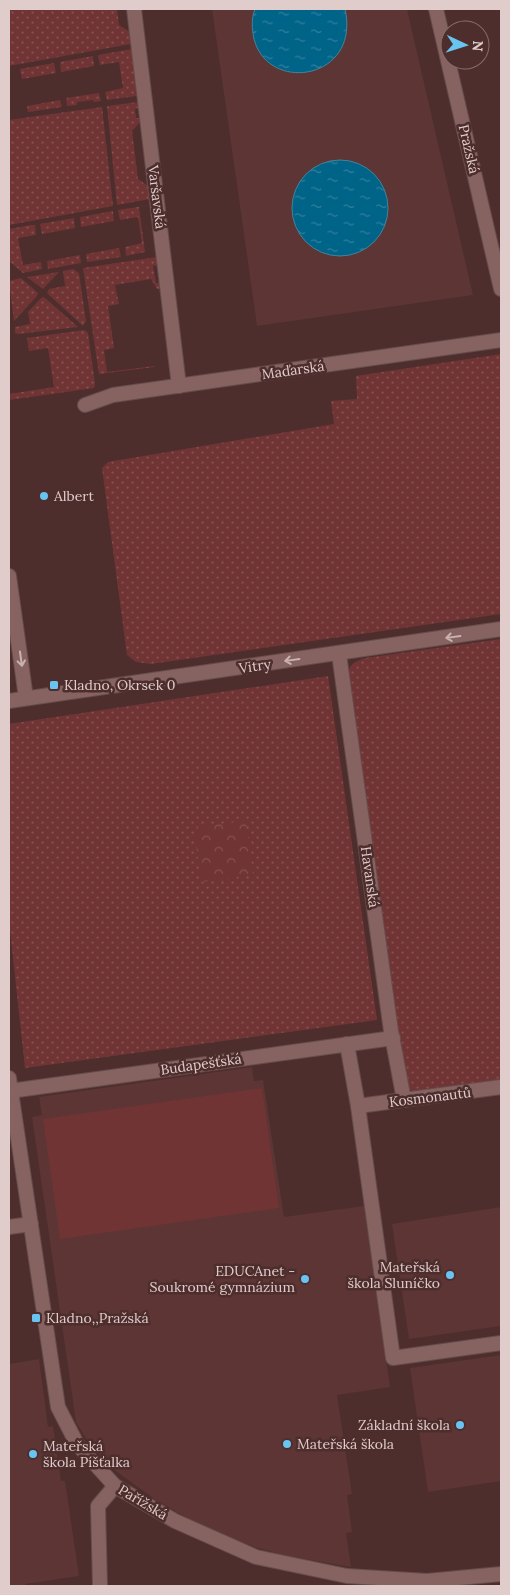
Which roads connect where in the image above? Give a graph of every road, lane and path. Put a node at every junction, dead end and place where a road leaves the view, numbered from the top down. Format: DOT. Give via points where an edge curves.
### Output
graph roads {
  1 [pos="134,9"];
  2 [pos="436,9"];
  3 [pos="501,289"];
  4 [pos="501,340"];
  5 [pos="179,386"];
  6 [pos="85,405"];
  7 [pos="9,576"];
  8 [pos="501,629"];
  9 [pos="339,654"];
  10 [pos="26,698"];
  11 [pos="9,701"];
  12 [pos="393,1038"];
  13 [pos="347,1044"];
  14 [pos="10,1084"];
  15 [pos="501,1089"];
  16 [pos="404,1100"];
  17 [pos="358,1106"];
  18 [pos="31,1224"];
  19 [pos="9,1227"];
  20 [pos="501,1343"];
  21 [pos="115,1486"];
  22 [pos="501,1574"];
  23 [pos="100,1586"];
  1 -- 5 [label="street, Varšavská"];
  2 -- 3 [label="street, Pražská"];
  4 -- 5 [label="street, Maďarská"];
  5 -- 6 [label="street, Maďarská" via="113,395"];
  7 -- 10 [label="street, one-way"];
  8 -- 9 [label="street, Vitry, one-way"];
  9 -- 10 [label="street, Vitry, one-way"];
  9 -- 12 [label="street, Havanská"];
  10 -- 11 [label="street, Vitry"];
  12 -- 13 [label="street, Budapešťská"];
  12 -- 16 [label="street, Havanská"];
  13 -- 14 [label="street, Budapešťská"];
  13 -- 17 [label="street"];
  14 -- 18 [label="street, Pařížská"];
  15 -- 16 [label="street, Kosmonautů"];
  16 -- 17 [label="street, Kosmonautů"];
  17 -- 20 [label="street" via="393,1358"];
  18 -- 19 [label="street"];
  18 -- 21 [label="street, Pařížská" via="58,1407 77,1444"];
  21 -- 22 [label="street, Pařížská" via="175,1521 256,1557 347,1576 427,1580"];
  21 -- 23 [label="street" via="98,1506"];
}
